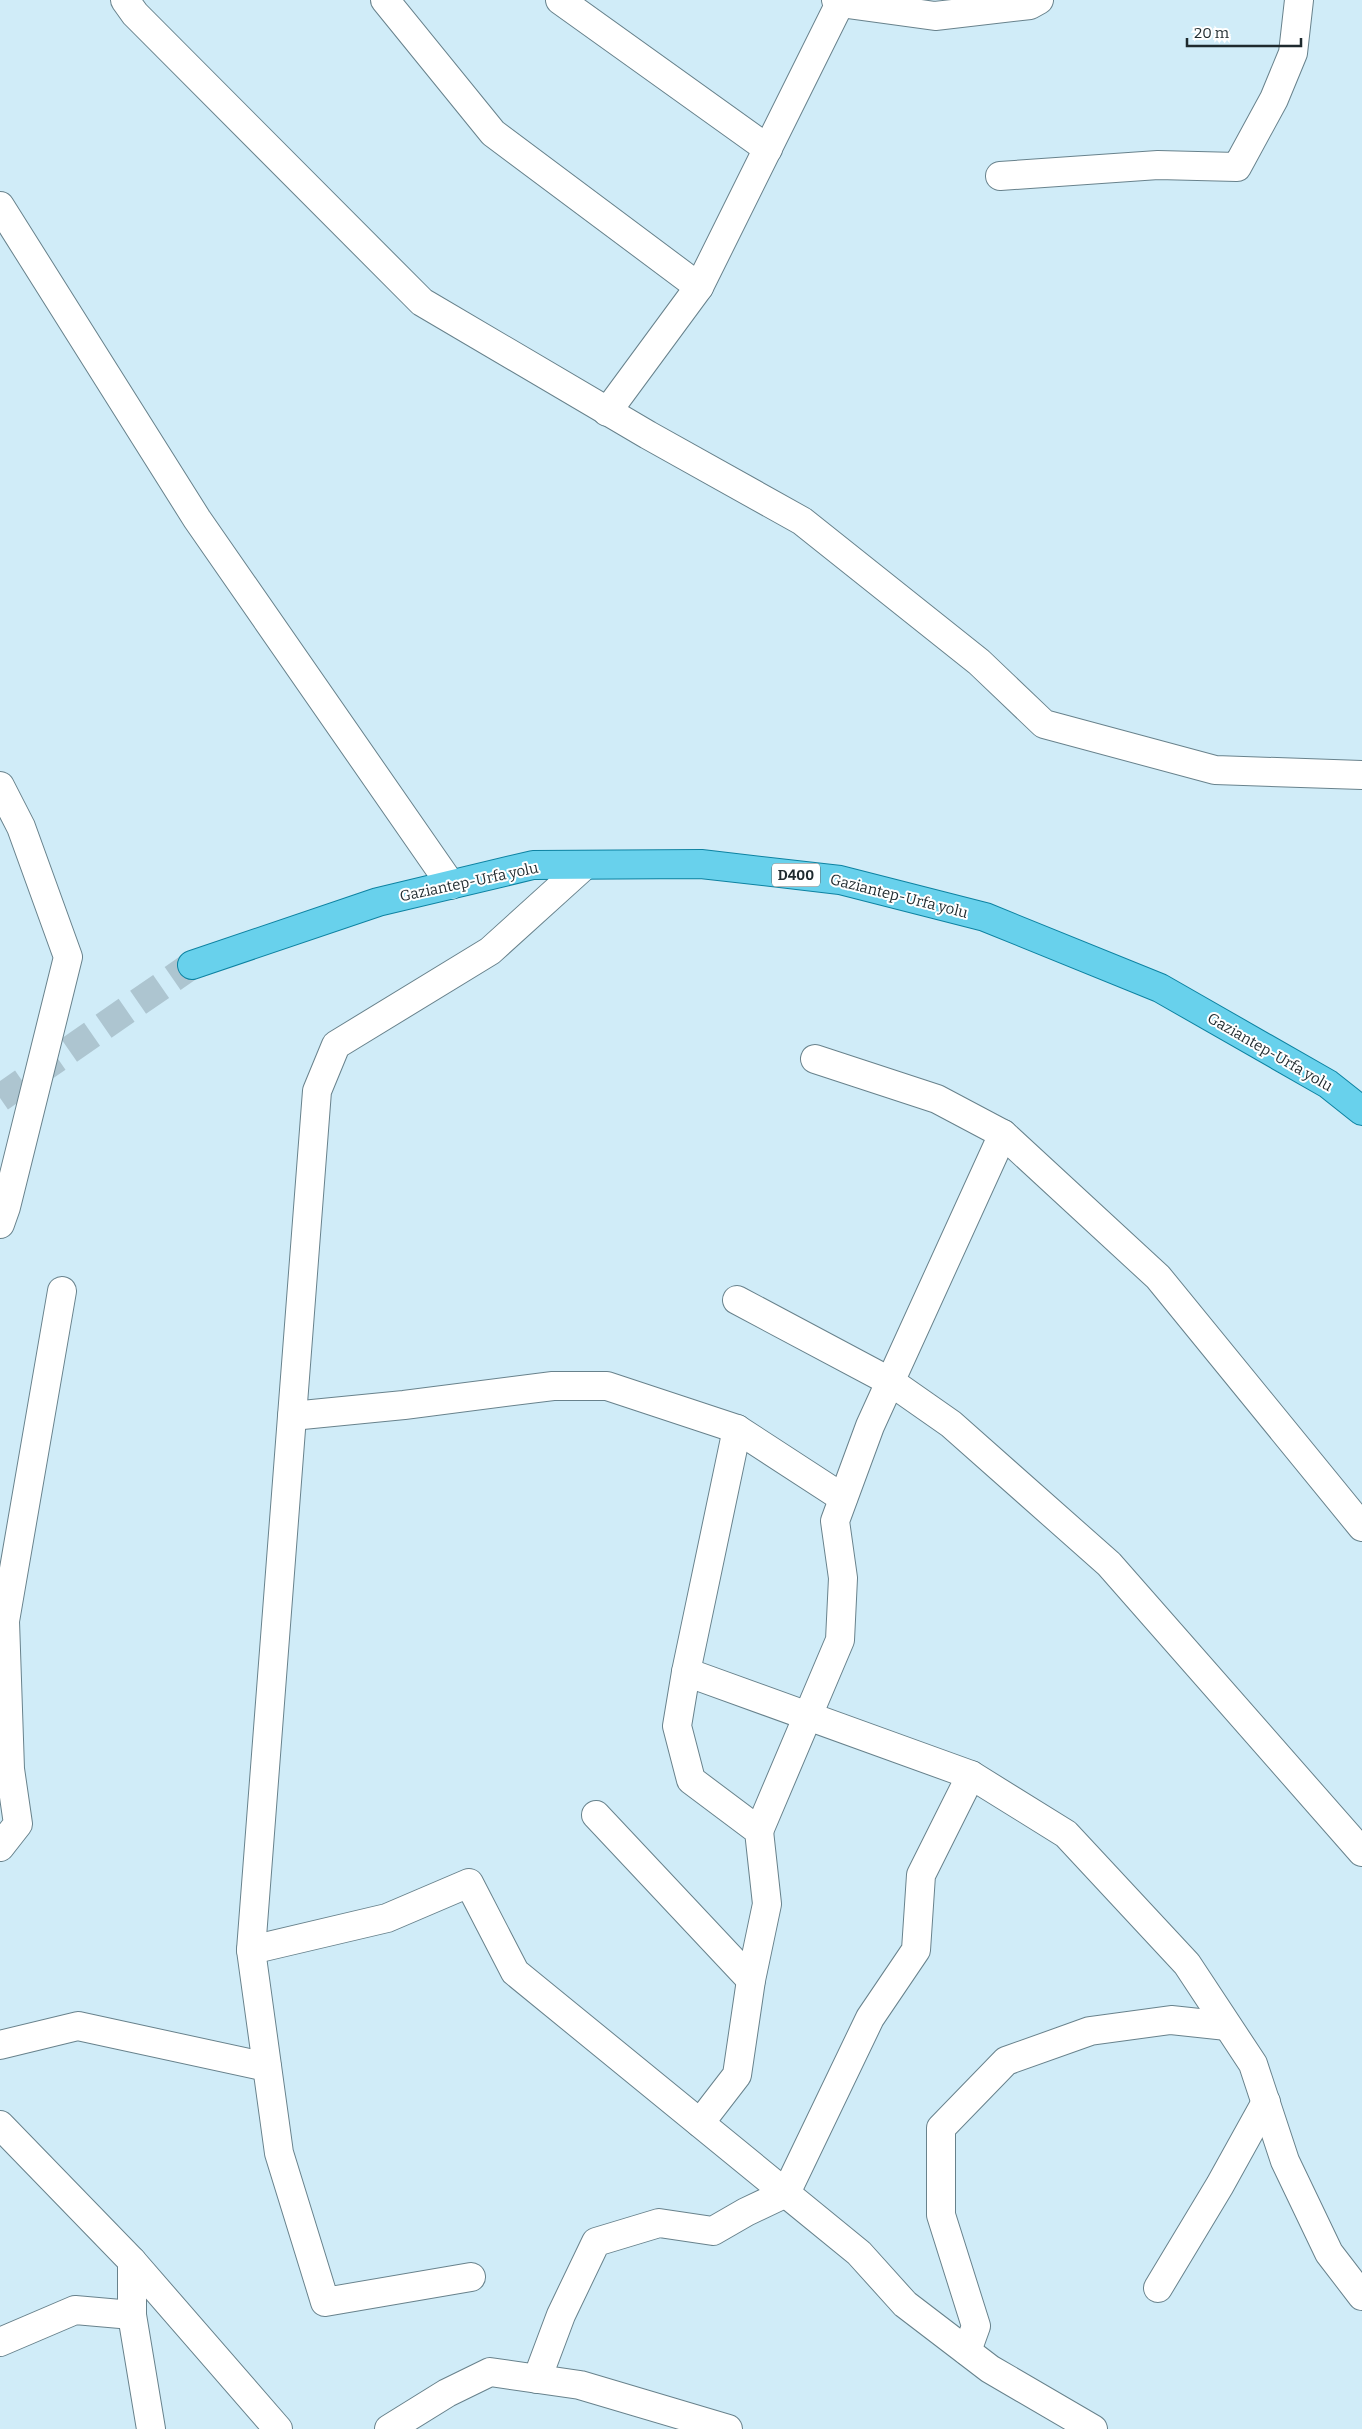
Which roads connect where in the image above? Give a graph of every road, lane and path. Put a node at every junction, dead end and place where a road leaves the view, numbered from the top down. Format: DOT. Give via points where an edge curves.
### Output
graph roads {
  1 [pos="125,0"];
  2 [pos="385,0"];
  3 [pos="560,0"];
  4 [pos="1039,0"];
  5 [pos="1299,0"];
  6 [pos="838,1"];
  7 [pos="768,149"];
  8 [pos="1000,176"];
  9 [pos="0,206"];
  10 [pos="700,287"];
  11 [pos="608,412"];
  12 [pos="1362,775"];
  13 [pos="0,786"];
  14 [pos="585,865"];
  15 [pos="451,884"];
  16 [pos="192,965"];
  17 [pos="815,1059"];
  18 [pos="1362,1112"];
  19 [pos="1003,1134"];
  20 [pos="0,1224"];
  21 [pos="62,1291"];
  22 [pos="737,1300"];
  23 [pos="891,1382"];
  24 [pos="292,1416"];
  25 [pos="737,1429"];
  26 [pos="843,1498"];
  27 [pos="1362,1527"];
  28 [pos="686,1672"];
  29 [pos="809,1716"];
  30 [pos="970,1775"];
  31 [pos="596,1816"];
  32 [pos="759,1831"];
  33 [pos="0,1847"];
  34 [pos="1362,1852"];
  35 [pos="252,1950"];
  36 [pos="751,1980"];
  37 [pos="1228,2026"];
  38 [pos="0,2045"];
  39 [pos="267,2066"];
  40 [pos="1266,2102"];
  41 [pos="700,2123"];
  42 [pos="0,2125"];
  43 [pos="786,2193"];
  44 [pos="132,2261"];
  45 [pos="471,2277"];
  46 [pos="1158,2288"];
  47 [pos="1362,2296"];
  48 [pos="132,2315"];
  49 [pos="0,2342"];
  50 [pos="966,2351"];
  51 [pos="537,2379"];
  52 [pos="151,2429"];
  53 [pos="278,2429"];
  54 [pos="389,2429"];
  55 [pos="728,2429"];
  56 [pos="1093,2429"];
  1 -- 11 [label="street" via="142,21 422,302"];
  2 -- 10 [label="street" via="493,133"];
  3 -- 7 [label="street"];
  4 -- 6 [label="street" via="1030,5 935,16"];
  5 -- 8 [label="street" via="1293,53 1274,99 1236,167 1158,165"];
  6 -- 7 [label="street"];
  7 -- 10 [label="street"];
  9 -- 15 [label="street" via="197,519"];
  10 -- 11 [label="street"];
  11 -- 12 [label="street" via="802,521 979,662 1044,724 1215,770"];
  13 -- 20 [label="street" via="21,826 68,957"];
  14 -- 15 [label="main road, Gaziantep-Urfa yolu / D400" via="533,865"];
  14 -- 18 [label="main road, Gaziantep-Urfa yolu / D400" via="700,864 840,880 985,917 1160,988 1328,1084"];
  14 -- 24 [label="street" via="490,951 336,1045 317,1091"];
  15 -- 16 [label="main road, Gaziantep-Urfa yolu / D400" via="378,902"];
  17 -- 19 [label="street" via="937,1099"];
  19 -- 23 [label="street"];
  19 -- 27 [label="street" via="1158,1278"];
  21 -- 33 [label="street" via="5,1621 10,1770 18,1824"];
  22 -- 23 [label="street"];
  23 -- 26 [label="street" via="870,1426"];
  23 -- 34 [label="street" via="951,1424 1109,1564"];
  24 -- 25 [label="street" via="553,1386 607,1386"];
  24 -- 35 [label="street"];
  25 -- 26 [label="street"];
  25 -- 28 [label="street"];
  26 -- 29 [label="street" via="835,1521 843,1578 840,1640"];
  28 -- 29 [label="street"];
  28 -- 32 [label="street" via="677,1726 691,1780"];
  29 -- 30 [label="street"];
  29 -- 32 [label="street"];
  30 -- 37 [label="street" via="1066,1834 1188,1964"];
  30 -- 43 [label="street" via="922,1875 916,1950 870,2018"];
  31 -- 36 [label="street"];
  32 -- 36 [label="street" via="767,1904"];
  35 -- 39 [label="street"];
  35 -- 41 [label="street" via="388,1918 469,1883 515,1972"];
  36 -- 41 [label="street" via="737,2075"];
  37 -- 40 [label="street" via="1253,2064"];
  37 -- 50 [label="street" via="1171,2020 1090,2031 1006,2061 941,2128 941,2215 976,2326"];
  38 -- 39 [label="street" via="78,2026"];
  39 -- 45 [label="street" via="279,2153 325,2302"];
  40 -- 46 [label="street"];
  40 -- 47 [label="street" via="1285,2161 1329,2253"];
  41 -- 43 [label="street"];
  42 -- 44 [label="street"];
  43 -- 50 [label="street" via="859,2253 905,2304"];
  43 -- 51 [label="street" via="713,2231 658,2223 596,2242 561,2315"];
  44 -- 48 [label="street"];
  44 -- 53 [label="street"];
  48 -- 49 [label="street" via="76,2310"];
  48 -- 52 [label="street"];
  50 -- 56 [label="street" via="990,2369"];
  51 -- 54 [label="street" via="490,2372 447,2393"];
  51 -- 55 [label="street" via="580,2385"];
}
